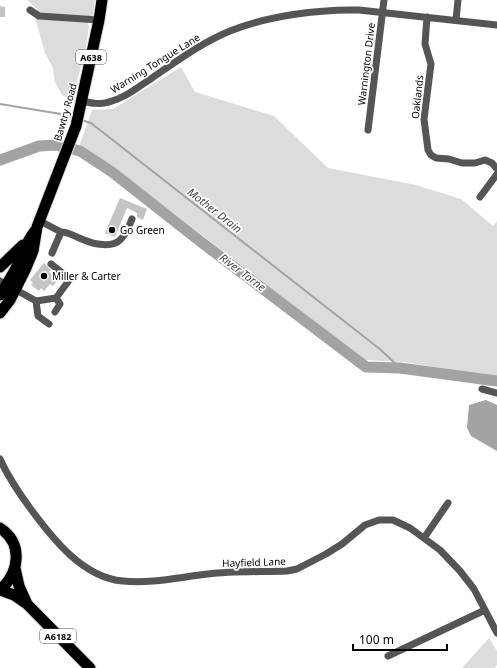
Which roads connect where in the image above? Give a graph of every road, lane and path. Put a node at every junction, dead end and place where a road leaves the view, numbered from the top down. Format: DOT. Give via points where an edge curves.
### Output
graph roads {
  1 [pos="102,0"];
  2 [pos="384,0"];
  3 [pos="458,0"];
  4 [pos="30,10"];
  5 [pos="383,12"];
  6 [pos="426,17"];
  7 [pos="99,20"];
  8 [pos="456,20"];
  9 [pos="497,25"];
  10 [pos="82,101"];
  11 [pos="368,130"];
  12 [pos="497,169"];
  13 [pos="497,174"];
  14 [pos="480,197"];
  15 [pos="132,219"];
  16 [pos="39,224"];
  17 [pos="61,232"];
  18 [pos="27,242"];
  19 [pos="52,253"];
  20 [pos="51,264"];
  21 [pos="0,267"];
  22 [pos="8,285"];
  23 [pos="0,294"];
  24 [pos="56,298"];
  25 [pos="36,301"];
  26 [pos="55,312"];
  27 [pos="0,313"];
  28 [pos="49,324"];
  29 [pos="482,389"];
  30 [pos="497,393"];
  31 [pos="0,459"];
  32 [pos="448,503"];
  33 [pos="0,528"];
  34 [pos="424,538"];
  35 [pos="15,568"];
  36 [pos="0,590"];
  37 [pos="27,604"];
  38 [pos="485,610"];
  39 [pos="496,628"];
  40 [pos="388,656"];
  41 [pos="90,668"];
  1 -- 7 [label="highway, Bawtry Road / A638"];
  2 -- 5 [label="street, Warnington Drive"];
  3 -- 8 [label="street"];
  4 -- 7 [label="street" via="39,16"];
  5 -- 6 [label="street, Warning Tongue Lane"];
  5 -- 10 [label="street, Warning Tongue Lane" via="341,9 301,14 246,26 201,45 122,98 104,104"];
  5 -- 11 [label="street, Warnington Drive"];
  6 -- 8 [label="street, Warning Tongue Lane"];
  6 -- 12 [label="street, Oaklands" via="424,44 430,64 424,119 428,150 436,158 462,164 485,160"];
  7 -- 10 [label="highway, Bawtry Road / A638"];
  8 -- 9 [label="street, Warning Tongue Lane"];
  10 -- 16 [label="highway, Bawtry Road / A638" via="72,138"];
  13 -- 14 [label="street"];
  15 -- 17 [label="street" via="119,241 111,244 93,244"];
  16 -- 17 [label="street"];
  16 -- 18 [label="highway, Bawtry Road / A638"];
  16 -- 22 [label="highway, Bawtry Road / A638" via="32,251"];
  17 -- 19 [label="street"];
  18 -- 21 [label="highway"];
  18 -- 22 [label="highway, Bawtry Road / A638"];
  20 -- 24 [label="street" via="70,279"];
  22 -- 23 [label="highway, Bawtry Road / A638"];
  22 -- 25 [label="street"];
  22 -- 27 [label="highway, Bawtry Road / A638" via="10,300"];
  24 -- 25 [label="street"];
  24 -- 26 [label="street" via="60,304"];
  25 -- 28 [label="street" via="38,316"];
  29 -- 30 [label="street"];
  31 -- 34 [label="street, Hayfield Lane" via="21,495 45,529 64,550 85,567 122,581 297,569 342,544 365,525 379,520 393,520"];
  32 -- 34 [label="street"];
  33 -- 35 [label="highway" via="13,544"];
  34 -- 38 [label="street, Hayfield Lane" via="460,571 474,589"];
  35 -- 36 [label="highway" via="7,584"];
  35 -- 37 [label="highway, A6182"];
  36 -- 37 [label="highway, A6182" via="14,595"];
  37 -- 41 [label="highway, A6182"];
  38 -- 39 [label="street, Hayfield Lane"];
  38 -- 40 [label="street"];
}
